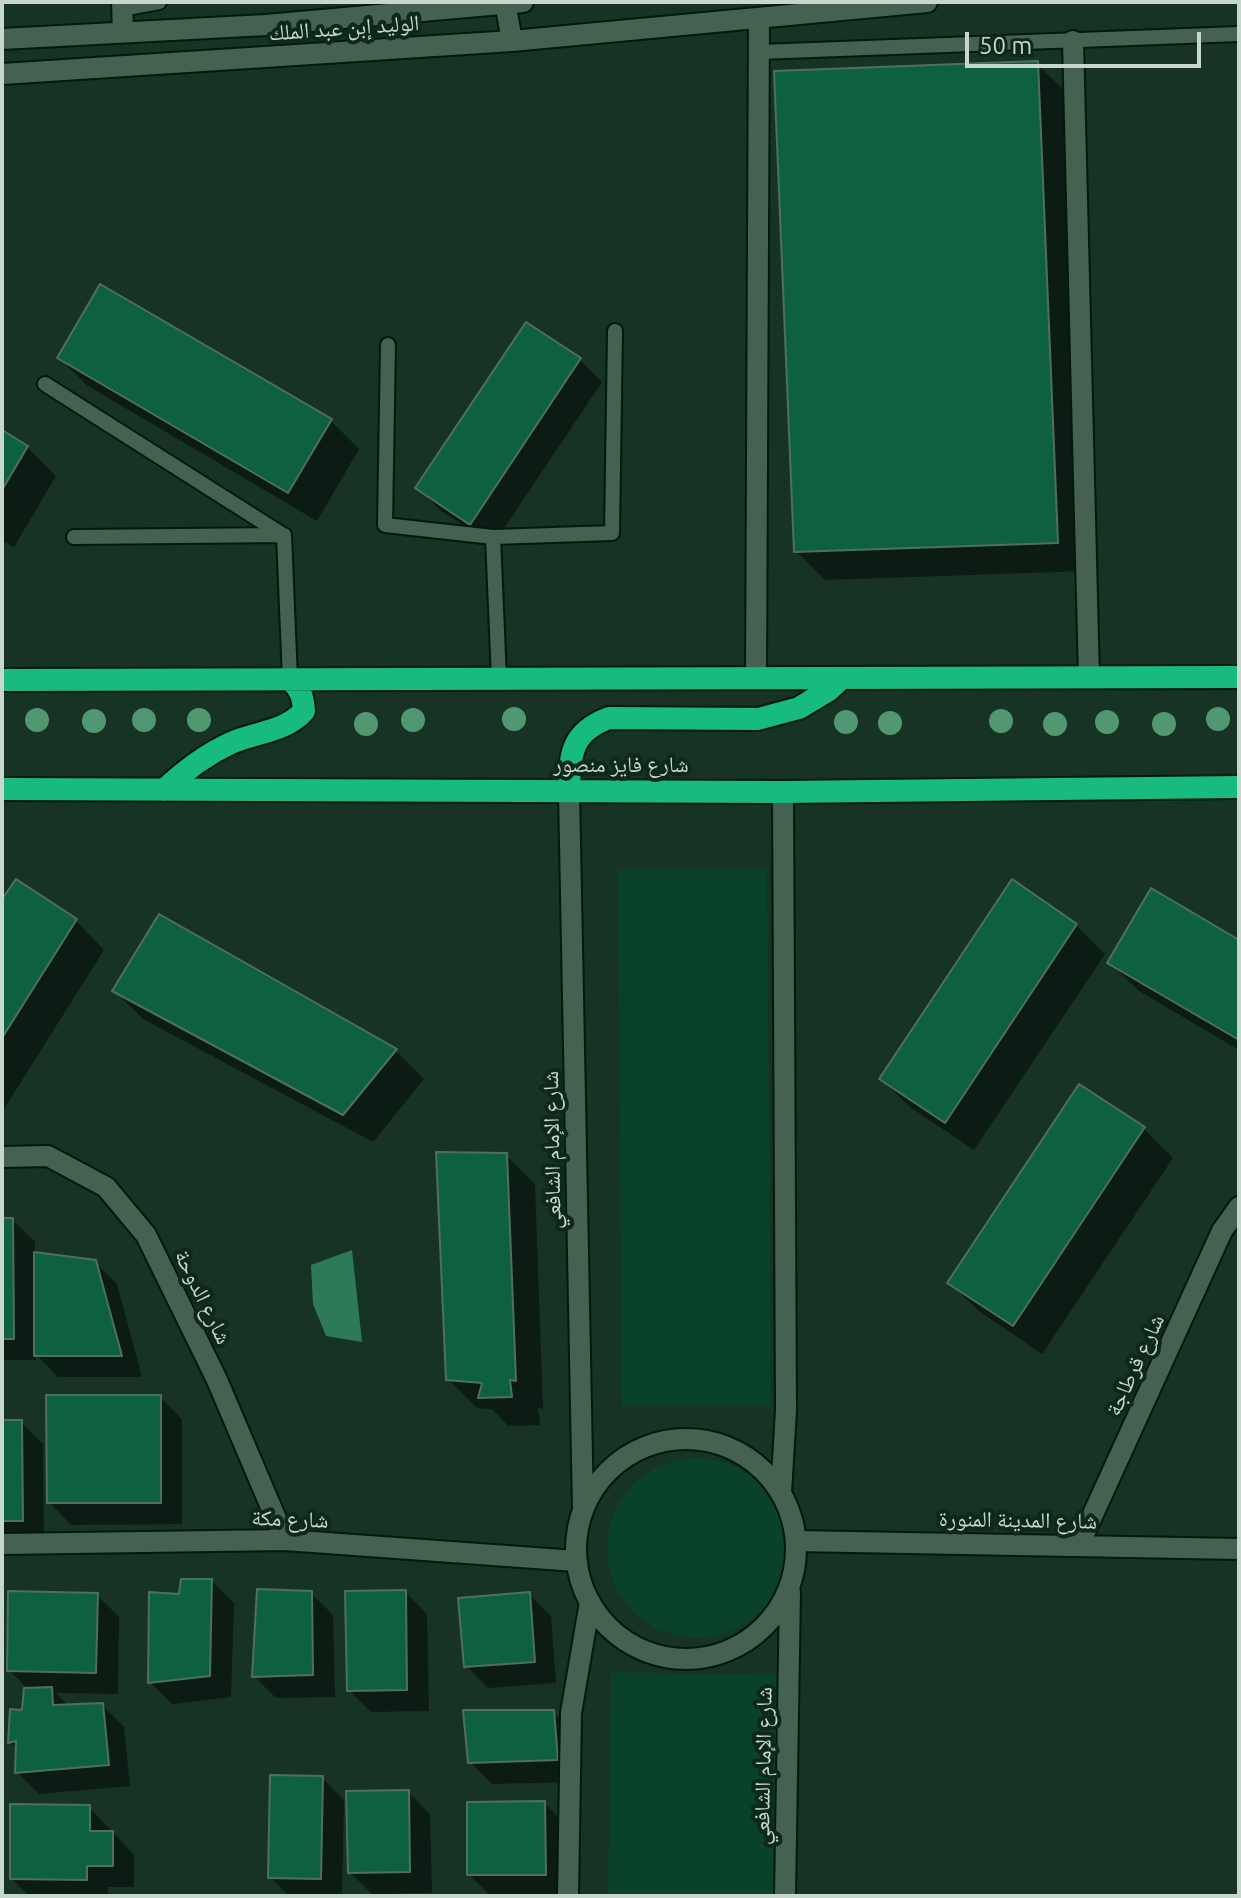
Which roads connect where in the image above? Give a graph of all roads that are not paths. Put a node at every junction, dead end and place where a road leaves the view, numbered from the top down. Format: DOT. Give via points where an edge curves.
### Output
graph roads {
  1 [pos="159,2"];
  2 [pos="927,2"];
  3 [pos="511,3"];
  4 [pos="122,6"];
  5 [pos="759,18"];
  6 [pos="123,32"];
  7 [pos="1239,34"];
  8 [pos="2,39"];
  9 [pos="512,41"];
  10 [pos="1073,41"];
  11 [pos="760,52"];
  12 [pos="2,74"];
  13 [pos="615,331"];
  14 [pos="388,345"];
  15 [pos="45,384"];
  16 [pos="284,535"];
  17 [pos="74,537"];
  18 [pos="493,537"];
  19 [pos="1239,677"];
  20 [pos="756,678"];
  21 [pos="842,678"];
  22 [pos="1089,678"];
  23 [pos="499,679"];
  24 [pos="2,680"];
  25 [pos="290,680"];
  26 [pos="1239,787"];
  27 [pos="2,789"];
  28 [pos="164,790"];
  29 [pos="569,791"];
  30 [pos="783,792"];
  31 [pos="2,1157"];
  32 [pos="1239,1207"];
  33 [pos="781,1493"];
  34 [pos="583,1509"];
  35 [pos="285,1540"];
  36 [pos="796,1541"];
  37 [pos="2,1544"];
  38 [pos="1079,1545"];
  39 [pos="1239,1549"];
  40 [pos="576,1561"];
  41 [pos="790,1589"];
  42 [pos="590,1602"];
  43 [pos="568,1896"];
  44 [pos="785,1896"];
  1 -- 4 [label="lane"];
  2 -- 5 [label="street, الوليد إبن عبد الملك"];
  3 -- 6 [label="street, الوليد إبن عبد الملك"];
  3 -- 9 [label="street"];
  4 -- 6 [label="street"];
  5 -- 9 [label="street, الوليد إبن عبد الملك"];
  5 -- 11 [label="street"];
  6 -- 8 [label="street, الوليد إبن عبد الملك"];
  7 -- 10 [label="lane"];
  9 -- 12 [label="street, الوليد إبن عبد الملك"];
  10 -- 11 [label="lane"];
  10 -- 22 [label="street"];
  11 -- 20 [label="street"];
  13 -- 18 [label="lane" via="612,533"];
  14 -- 18 [label="lane" via="385,525"];
  15 -- 16 [label="lane"];
  16 -- 17 [label="lane"];
  16 -- 25 [label="lane"];
  18 -- 23 [label="lane"];
  19 -- 22 [label="highway"];
  20 -- 21 [label="highway"];
  20 -- 23 [label="highway"];
  21 -- 22 [label="highway"];
  21 -- 29 [label="highway" via="799,708 758,719 609,718 594,723 574,747"];
  23 -- 25 [label="highway"];
  24 -- 25 [label="highway"];
  25 -- 28 [label="highway" via="304,711 293,723 219,749"];
  26 -- 30 [label="highway, شارع فايز منصور"];
  27 -- 28 [label="highway, شارع فايز منصور"];
  28 -- 29 [label="highway, شارع فايز منصور"];
  29 -- 30 [label="highway, شارع فايز منصور"];
  29 -- 34 [label="street, شارع الإمام الشافعي"];
  30 -- 33 [label="street" via="786,1410"];
  31 -- 35 [label="street, شارع الدوحة" via="48,1156 106,1187 146,1235 217,1380"];
  32 -- 38 [label="street, شارع قرطاجة" via="1222,1231"];
  33 -- 34 [label="street" via="754,1461 717,1443 677,1439 637,1449 604,1474"];
  33 -- 36 [label="street"];
  34 -- 40 [label="street"];
  35 -- 37 [label="street, شارع مكة"];
  35 -- 40 [label="street, شارع مكة"];
  36 -- 38 [label="street, شارع المدينة المنورة"];
  36 -- 41 [label="street"];
  38 -- 39 [label="street, شارع المدينة المنورة"];
  40 -- 42 [label="street"];
  41 -- 42 [label="street" via="771,1620 744,1643 712,1656 676,1659 642,1650 612,1630"];
  41 -- 44 [label="street, شارع الإمام الشافعي"];
  42 -- 43 [label="street" via="571,1713"];
}
